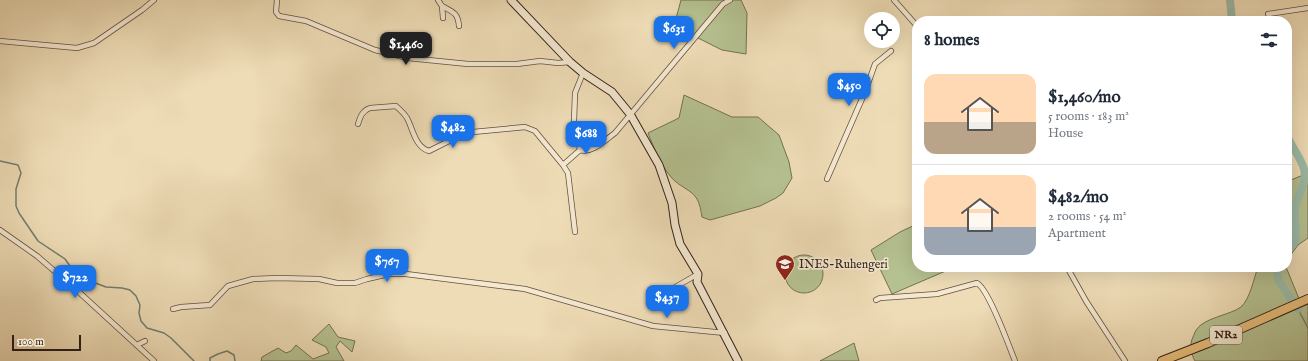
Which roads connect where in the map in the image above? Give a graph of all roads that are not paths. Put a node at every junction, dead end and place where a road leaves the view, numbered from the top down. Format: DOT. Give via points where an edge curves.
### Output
graph roads {
  1 [pos="154,0"];
  2 [pos="277,0"];
  3 [pos="438,0"];
  4 [pos="511,0"];
  5 [pos="730,0"];
  6 [pos="894,0"];
  7 [pos="442,6"];
  8 [pos="1308,8"];
  9 [pos="1268,14"];
  10 [pos="443,18"];
  11 [pos="912,20"];
  12 [pos="459,26"];
  13 [pos="0,41"];
  14 [pos="891,51"];
  15 [pos="570,62"];
  16 [pos="583,73"];
  17 [pos="630,114"];
  18 [pos="358,124"];
  19 [pos="580,150"];
  20 [pos="563,165"];
  21 [pos="827,179"];
  22 [pos="0,230"];
  23 [pos="575,232"];
  24 [pos="1070,272"];
  25 [pos="698,274"];
  26 [pos="665,293"];
  27 [pos="876,300"];
  28 [pos="1305,300"];
  29 [pos="173,309"];
  30 [pos="724,333"];
  31 [pos="145,341"];
  32 [pos="137,345"];
  33 [pos="154,361"];
  34 [pos="738,361"];
  35 [pos="1015,361"];
  36 [pos="1124,361"];
  37 [pos="1162,361"];
  1 -- 13 [label="street" via="94,44 76,48"];
  2 -- 15 [label="street" via="276,12 279,16 306,21 375,50 408,58 468,64"];
  3 -- 7 [label="street"];
  4 -- 15 [label="main road"];
  5 -- 17 [label="street" via="723,4"];
  6 -- 11 [label="street"];
  7 -- 10 [label="street"];
  7 -- 12 [label="street" via="456,14"];
  8 -- 9 [label="street"];
  14 -- 21 [label="street" via="875,64"];
  15 -- 16 [label="main road"];
  16 -- 17 [label="main road" via="612,92"];
  16 -- 19 [label="street" via="575,93 574,121"];
  17 -- 19 [label="street" via="615,133 594,148 585,152"];
  17 -- 25 [label="main road" via="659,165 672,203 680,244"];
  18 -- 20 [label="street" via="361,114 366,109 396,106 408,119 418,142 429,151 461,135 525,127 535,131"];
  19 -- 20 [label="street"];
  20 -- 23 [label="street" via="568,173"];
  22 -- 32 [label="street" via="37,256"];
  24 -- 36 [label="street"];
  25 -- 26 [label="street"];
  25 -- 30 [label="main road" via="697,282"];
  27 -- 35 [label="street" via="937,294 977,283 981,285 990,301"];
  28 -- 37 [label="highway, NR2"];
  29 -- 30 [label="street" via="210,305 228,286 253,279 319,279 355,283 388,274 406,274 524,289 653,326"];
  30 -- 34 [label="main road"];
  31 -- 32 [label="street"];
  32 -- 33 [label="street"];
}
